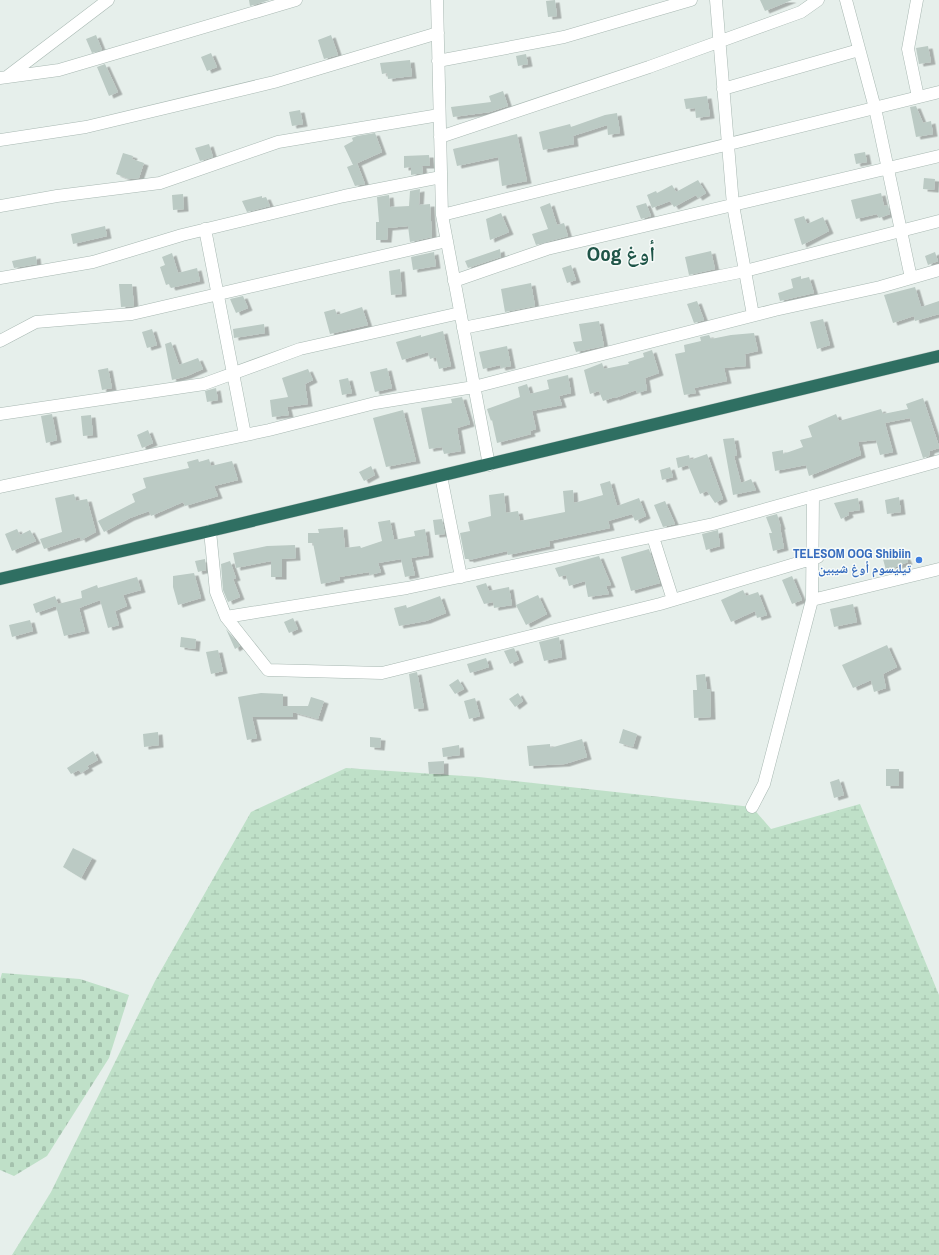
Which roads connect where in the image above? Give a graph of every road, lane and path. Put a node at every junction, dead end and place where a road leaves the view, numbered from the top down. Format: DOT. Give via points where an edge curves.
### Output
graph roads {
  1 [pos="108,0"];
  2 [pos="296,0"];
  3 [pos="437,0"];
  4 [pos="691,0"];
  5 [pos="716,0"];
  6 [pos="818,0"];
  7 [pos="846,0"];
  8 [pos="917,0"];
  9 [pos="438,33"];
  10 [pos="859,50"];
  11 [pos="438,61"];
  12 [pos="3,78"];
  13 [pos="723,89"];
  14 [pos="939,92"];
  15 [pos="918,98"];
  16 [pos="875,108"];
  17 [pos="440,114"];
  18 [pos="440,137"];
  19 [pos="0,140"];
  20 [pos="728,144"];
  21 [pos="939,156"];
  22 [pos="888,168"];
  23 [pos="441,177"];
  24 [pos="733,205"];
  25 [pos="0,206"];
  26 [pos="442,215"];
  27 [pos="939,222"];
  28 [pos="205,230"];
  29 [pos="901,231"];
  30 [pos="447,241"];
  31 [pos="939,270"];
  32 [pos="745,271"];
  33 [pos="0,278"];
  34 [pos="911,278"];
  35 [pos="454,281"];
  36 [pos="460,313"];
  37 [pos="753,315"];
  38 [pos="463,328"];
  39 [pos="0,341"];
  40 [pos="939,356"];
  41 [pos="234,373"];
  42 [pos="474,387"];
  43 [pos="0,414"];
  44 [pos="245,435"];
  45 [pos="939,461"];
  46 [pos="488,464"];
  47 [pos="441,476"];
  48 [pos="0,487"];
  49 [pos="813,496"];
  50 [pos="210,531"];
  51 [pos="653,537"];
  52 [pos="815,558"];
  53 [pos="939,569"];
  54 [pos="461,577"];
  55 [pos="0,579"];
  56 [pos="673,600"];
  57 [pos="812,600"];
  58 [pos="226,617"];
  59 [pos="752,807"];
  1 -- 12 [label="street"];
  2 -- 12 [label="street" via="59,70"];
  3 -- 9 [label="street"];
  4 -- 11 [label="street" via="564,37"];
  5 -- 13 [label="street"];
  6 -- 18 [label="street" via="801,12 649,67"];
  7 -- 10 [label="street"];
  8 -- 15 [label="street" via="908,49"];
  9 -- 11 [label="street"];
  9 -- 19 [label="street" via="274,82 86,127"];
  10 -- 13 [label="street"];
  10 -- 16 [label="street"];
  11 -- 17 [label="street"];
  13 -- 20 [label="street"];
  14 -- 15 [label="street"];
  15 -- 16 [label="street"];
  16 -- 20 [label="street"];
  16 -- 22 [label="street"];
  17 -- 18 [label="street"];
  17 -- 25 [label="street" via="278,142 160,183"];
  18 -- 23 [label="street"];
  20 -- 24 [label="street"];
  20 -- 26 [label="street"];
  21 -- 22 [label="street"];
  22 -- 24 [label="street"];
  22 -- 29 [label="street"];
  23 -- 26 [label="street"];
  23 -- 28 [label="street" via="344,196"];
  24 -- 32 [label="street"];
  24 -- 35 [label="street" via="547,249"];
  26 -- 30 [label="street"];
  27 -- 29 [label="street"];
  28 -- 33 [label="street" via="93,262"];
  28 -- 41 [label="street"];
  29 -- 32 [label="street"];
  29 -- 34 [label="street"];
  30 -- 35 [label="street"];
  30 -- 39 [label="street" via="132,314 36,322"];
  31 -- 34 [label="street"];
  32 -- 37 [label="street"];
  32 -- 38 [label="street"];
  34 -- 37 [label="street"];
  35 -- 36 [label="street"];
  36 -- 38 [label="street"];
  36 -- 41 [label="street" via="300,349"];
  37 -- 42 [label="street"];
  38 -- 42 [label="street"];
  40 -- 46 [label="highway"];
  41 -- 43 [label="street" via="204,384"];
  41 -- 44 [label="street"];
  42 -- 44 [label="street" via="375,403"];
  42 -- 46 [label="street"];
  44 -- 48 [label="street"];
  45 -- 49 [label="street"];
  46 -- 47 [label="highway"];
  47 -- 50 [label="highway"];
  47 -- 54 [label="street"];
  49 -- 51 [label="street" via="713,524"];
  49 -- 52 [label="street"];
  50 -- 55 [label="highway"];
  50 -- 58 [label="street" via="216,592"];
  51 -- 54 [label="street"];
  51 -- 56 [label="street"];
  52 -- 56 [label="street"];
  52 -- 57 [label="street"];
  53 -- 57 [label="street"];
  54 -- 58 [label="street"];
  56 -- 58 [label="street" via="382,674 268,670"];
  57 -- 59 [label="street" via="764,784"];
}
